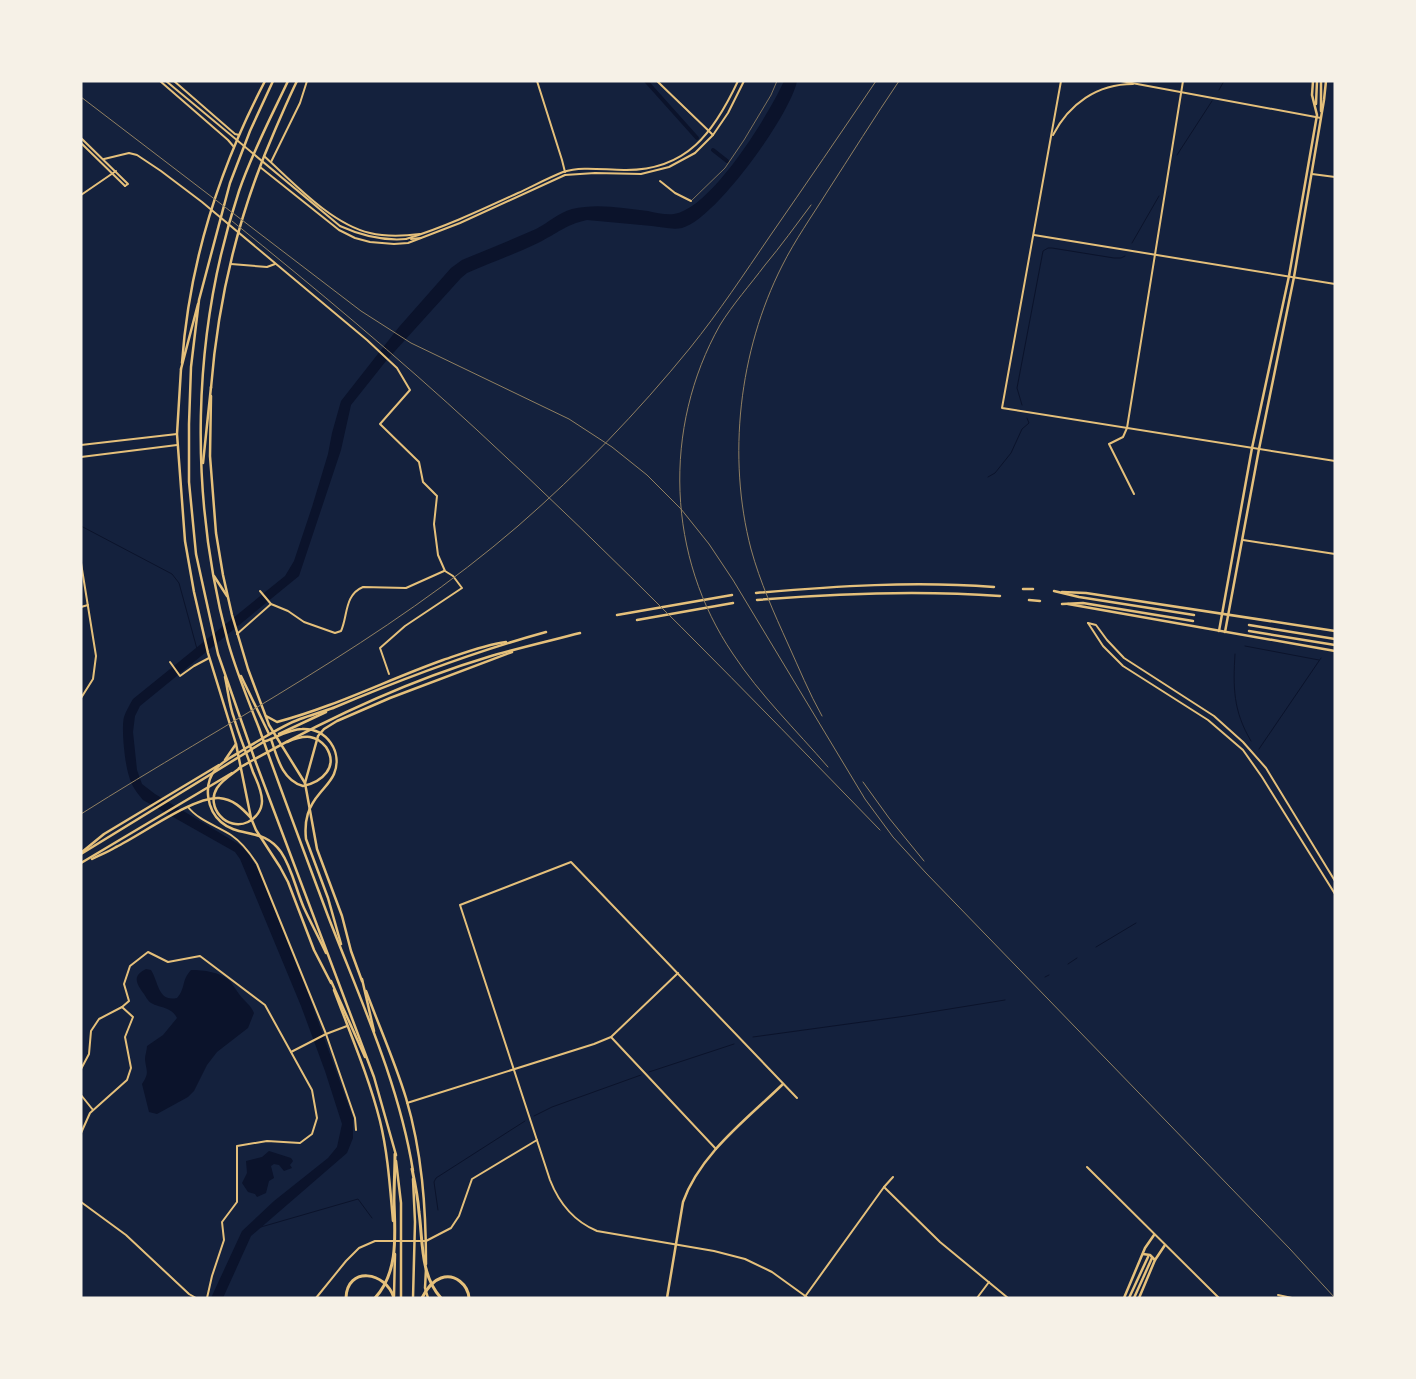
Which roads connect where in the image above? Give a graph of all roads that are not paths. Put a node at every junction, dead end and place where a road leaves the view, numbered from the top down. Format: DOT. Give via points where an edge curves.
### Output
graph roads {
  1 [pos="160,81"];
  2 [pos="166,81"];
  3 [pos="174,81"];
  4 [pos="265,81"];
  5 [pos="273,81"];
  6 [pos="288,81"];
  7 [pos="297,81"];
  8 [pos="307,81"];
  9 [pos="537,81"];
  10 [pos="657,81"];
  11 [pos="738,81"];
  12 [pos="744,81"];
  13 [pos="777,81"];
  14 [pos="1061,81"];
  15 [pos="1121,81"];
  16 [pos="1184,81"];
  17 [pos="1315,81"];
  18 [pos="1321,81"];
  19 [pos="1326,81"];
  20 [pos="1137,84"];
  21 [pos="1182,92"];
  22 [pos="1317,116"];
  23 [pos="1321,118"];
  24 [pos="709,132"];
  25 [pos="238,135"];
  26 [pos="713,135"];
  27 [pos="81,138"];
  28 [pos="1052,138"];
  29 [pos="81,143"];
  30 [pos="234,147"];
  31 [pos="264,156"];
  32 [pos="104,159"];
  33 [pos="271,162"];
  34 [pos="260,167"];
  35 [pos="116,171"];
  36 [pos="565,172"];
  37 [pos="112,174"];
  38 [pos="1312,174"];
  39 [pos="565,176"];
  40 [pos="1335,177"];
  41 [pos="660,181"];
  42 [pos="81,195"];
  43 [pos="691,201"];
  44 [pos="425,233"];
  45 [pos="1034,234"];
  46 [pos="426,237"];
  47 [pos="406,239"];
  48 [pos="1155,254"];
  49 [pos="230,264"];
  50 [pos="275,264"];
  51 [pos="1289,276"];
  52 [pos="1294,277"];
  53 [pos="1335,284"];
  54 [pos="198,300"];
  55 [pos="182,369"];
  56 [pos="211,387"];
  57 [pos="1127,428"];
  58 [pos="177,434"];
  59 [pos="177,445"];
  60 [pos="81,446"];
  61 [pos="1252,448"];
  62 [pos="1259,450"];
  63 [pos="81,457"];
  64 [pos="1335,461"];
  65 [pos="202,472"];
  66 [pos="1134,494"];
  67 [pos="1242,540"];
  68 [pos="1335,554"];
  69 [pos="81,563"];
  70 [pos="445,571"];
  71 [pos="213,575"];
  72 [pos="994,587"];
  73 [pos="1023,589"];
  74 [pos="1033,589"];
  75 [pos="260,591"];
  76 [pos="1054,591"];
  77 [pos="1062,592"];
  78 [pos="756,593"];
  79 [pos="732,595"];
  80 [pos="227,596"];
  81 [pos="1000,596"];
  82 [pos="757,600"];
  83 [pos="1029,600"];
  84 [pos="1040,601"];
  85 [pos="733,603"];
  86 [pos="271,604"];
  87 [pos="1062,604"];
  88 [pos="1068,604"];
  89 [pos="88,605"];
  90 [pos="81,608"];
  91 [pos="1222,614"];
  92 [pos="618,615"];
  93 [pos="1194,615"];
  94 [pos="1229,615"];
  95 [pos="637,620"];
  96 [pos="1193,621"];
  97 [pos="1249,625"];
  98 [pos="1219,631"];
  99 [pos="1249,631"];
  100 [pos="236,632"];
  101 [pos="546,632"];
  102 [pos="580,632"];
  103 [pos="1226,632"];
  104 [pos="1335,632"];
  105 [pos="1335,639"];
  106 [pos="512,641"];
  107 [pos="1335,645"];
  108 [pos="516,650"];
  109 [pos="1335,651"];
  110 [pos="209,658"];
  111 [pos="170,662"];
  112 [pos="235,664"];
  113 [pos="223,668"];
  114 [pos="389,674"];
  115 [pos="81,698"];
  116 [pos="333,708"];
  117 [pos="266,716"];
  118 [pos="266,741"];
  119 [pos="286,742"];
  120 [pos="236,744"];
  121 [pos="240,768"];
  122 [pos="305,783"];
  123 [pos="187,807"];
  124 [pos="251,818"];
  125 [pos="81,854"];
  126 [pos="81,863"];
  127 [pos="1335,881"];
  128 [pos="1335,894"];
  129 [pos="345,960"];
  130 [pos="333,966"];
  131 [pos="678,973"];
  132 [pos="362,980"];
  133 [pos="331,981"];
  134 [pos="122,1007"];
  135 [pos="347,1026"];
  136 [pos="326,1034"];
  137 [pos="611,1037"];
  138 [pos="376,1042"];
  139 [pos="291,1052"];
  140 [pos="81,1069"];
  141 [pos="515,1069"];
  142 [pos="374,1077"];
  143 [pos="783,1084"];
  144 [pos="81,1095"];
  145 [pos="797,1098"];
  146 [pos="407,1103"];
  147 [pos="93,1110"];
  148 [pos="356,1130"];
  149 [pos="81,1133"];
  150 [pos="537,1140"];
  151 [pos="716,1149"];
  152 [pos="395,1154"];
  153 [pos="1087,1167"];
  154 [pos="412,1169"];
  155 [pos="894,1177"];
  156 [pos="884,1187"];
  157 [pos="81,1202"];
  158 [pos="1154,1234"];
  159 [pos="395,1241"];
  160 [pos="426,1241"];
  161 [pos="676,1245"];
  162 [pos="1165,1245"];
  163 [pos="1143,1254"];
  164 [pos="1148,1257"];
  165 [pos="1153,1259"];
  166 [pos="989,1282"];
  167 [pos="1278,1295"];
  168 [pos="376,1297"];
  169 [pos="440,1297"];
  170 [pos="806,1297"];
  171 [pos="196,1298"];
  172 [pos="208,1298"];
  173 [pos="316,1298"];
  174 [pos="346,1298"];
  175 [pos="394,1298"];
  176 [pos="401,1298"];
  177 [pos="413,1298"];
  178 [pos="422,1298"];
  179 [pos="428,1298"];
  180 [pos="469,1298"];
  181 [pos="667,1298"];
  182 [pos="977,1298"];
  183 [pos="1008,1298"];
  184 [pos="1124,1298"];
  185 [pos="1129,1298"];
  186 [pos="1134,1298"];
  187 [pos="1138,1298"];
  188 [pos="1219,1298"];
  189 [pos="1292,1298"];
  190 [pos="1302,1298"];
  191 [pos="1308,1298"];
  1 -- 30 [label="street"];
  2 -- 47 [label="street" via="340,226 371,238"];
  3 -- 25 [label="street"];
  4 -- 25 [label="main road"];
  5 -- 54 [label="main road" via="230,183"];
  6 -- 65 [label="main road" via="240,189 224,242 208,319 201,402"];
  7 -- 31 [label="main road"];
  8 -- 33 [label="street"];
  9 -- 36 [label="street"];
  10 -- 24 [label="street"];
  11 -- 24 [label="street"];
  12 -- 26 [label="street"];
  13 -- 43 [label="lane" via="772,95 724,168"];
  14 -- 28 [label="street"];
  15 -- 20 [label="street"];
  16 -- 21 [label="street"];
  17 -- 22 [label="main road"];
  17 -- 22 [label="main road" via="1312,95"];
  18 -- 23 [label="main road"];
  19 -- 23 [label="main road"];
  20 -- 21 [label="street"];
  20 -- 28 [label="street" via="1107,87 1088,96 1071,109"];
  21 -- 22 [label="street"];
  21 -- 48 [label="street"];
  22 -- 23 [label="street"];
  22 -- 51 [label="main road"];
  23 -- 38 [label="main road"];
  24 -- 26 [label="street"];
  24 -- 36 [label="street" via="693,148 666,164 640,169"];
  25 -- 30 [label="main road"];
  26 -- 39 [label="street" via="695,153 657,171"];
  27 -- 32 [label="street"];
  28 -- 45 [label="street"];
  29 -- 37 [label="street"];
  30 -- 55 [label="main road" via="206,227 184,329"];
  31 -- 33 [label="street"];
  31 -- 34 [label="main road"];
  32 -- 35 [label="street"];
  32 -- 50 [label="street" via="129,153 137,155 174,180"];
  33 -- 44 [label="street" via="331,215 354,228 392,236"];
  34 -- 46 [label="street" via="326,221 356,238 394,244"];
  34 -- 49 [label="main road"];
  35 -- 37 [label="street"];
  35 -- 37 [label="street" via="128,184 125,186"];
  36 -- 39 [label="street"];
  36 -- 44 [label="street"];
  37 -- 42 [label="street"];
  38 -- 40 [label="street"];
  38 -- 52 [label="main road"];
  39 -- 46 [label="street"];
  41 -- 43 [label="street"];
  44 -- 47 [label="street"];
  45 -- 48 [label="street"];
  45 -- 57 [label="street" via="1002,408"];
  46 -- 47 [label="street"];
  48 -- 51 [label="street"];
  48 -- 57 [label="street"];
  49 -- 50 [label="street" via="268,267"];
  49 -- 56 [label="main road" via="218,323"];
  50 -- 70 [label="street" via="392,363 410,390 380,424 419,462 424,482 437,496 434,524 438,555"];
  51 -- 52 [label="street"];
  51 -- 61 [label="main road"];
  52 -- 53 [label="street"];
  52 -- 62 [label="main road"];
  54 -- 55 [label="main road"];
  54 -- 113 [label="main road" via="191,367 189,482 196,554"];
  55 -- 58 [label="main road"];
  56 -- 65 [label="main road"];
  56 -- 80 [label="main road" via="210,456 216,533"];
  57 -- 61 [label="street"];
  57 -- 66 [label="street" via="1123,437 1109,444"];
  58 -- 59 [label="main road"];
  58 -- 60 [label="street"];
  59 -- 63 [label="street"];
  59 -- 110 [label="main road" via="185,541"];
  61 -- 62 [label="street"];
  61 -- 91 [label="main road"];
  62 -- 64 [label="street"];
  62 -- 67 [label="main road"];
  65 -- 71 [label="main road"];
  67 -- 68 [label="street"];
  67 -- 94 [label="main road"];
  69 -- 89 [label="street"];
  70 -- 86 [label="street" via="406,588 358,589 348,601 343,627 338,633 304,622"];
  70 -- 114 [label="street" via="462,588 380,648"];
  71 -- 80 [label="main road"];
  71 -- 112 [label="main road"];
  72 -- 78 [label="main road" via="870,585"];
  73 -- 74 [label="main road"];
  75 -- 86 [label="street"];
  76 -- 77 [label="main road"];
  77 -- 91 [label="main road"];
  77 -- 93 [label="main road"];
  79 -- 92 [label="main road"];
  80 -- 100 [label="main road"];
  81 -- 82 [label="main road" via="869,592"];
  83 -- 84 [label="main road"];
  85 -- 95 [label="main road"];
  86 -- 100 [label="street"];
  87 -- 88 [label="main road"];
  88 -- 96 [label="main road" via="1083,603"];
  88 -- 98 [label="main road"];
  89 -- 90 [label="street"];
  89 -- 115 [label="street" via="96,656 92,678"];
  91 -- 94 [label="main road"];
  91 -- 98 [label="main road"];
  94 -- 103 [label="main road"];
  94 -- 104 [label="main road"];
  97 -- 105 [label="main road"];
  98 -- 103 [label="main road"];
  99 -- 107 [label="main road"];
  100 -- 117 [label="main road"];
  101 -- 106 [label="main road"];
  102 -- 108 [label="main road"];
  103 -- 109 [label="main road"];
  106 -- 116 [label="main road"];
  106 -- 117 [label="main road" via="409,672 308,713 277,722"];
  108 -- 119 [label="main road" via="427,678"];
  108 -- 122 [label="main road" via="420,686 324,729 318,736"];
  110 -- 111 [label="street" via="180,676"];
  110 -- 120 [label="main road"];
  112 -- 119 [label="main road" via="291,780 303,786 319,781 329,770 331,757 317,739 301,737"];
  112 -- 129 [label="main road"];
  113 -- 121 [label="main road" via="233,716 262,802 254,818 234,825 222,818 215,807 214,794 217,787"];
  113 -- 130 [label="main road"];
  116 -- 118 [label="main road"];
  116 -- 130 [label="main road" via="284,726 228,760 214,770 209,784 209,802 217,818 229,828 270,841 281,853 304,909"];
  117 -- 122 [label="main road"];
  118 -- 125 [label="main road"];
  118 -- 129 [label="main road" via="304,729 323,735 335,749 336,768 308,810 305,829"];
  119 -- 121 [label="main road"];
  120 -- 124 [label="main road"];
  120 -- 125 [label="main road" via="217,766 104,834"];
  121 -- 126 [label="main road"];
  122 -- 132 [label="main road" via="317,849"];
  123 -- 124 [label="main road" via="210,798 220,798 236,804"];
  123 -- 126 [label="main road" via="116,848"];
  123 -- 136 [label="street" via="243,844 257,864"];
  124 -- 133 [label="main road" via="288,882 314,950"];
  127 -- 128 [label="street" via="1270,774 1244,742 1214,716 1124,658 1096,625 1088,623 1123,666 1208,720 1243,750"];
  129 -- 138 [label="main road"];
  130 -- 142 [label="main road"];
  131 -- 137 [label="street"];
  131 -- 141 [label="street" via="571,862 460,905"];
  131 -- 143 [label="street"];
  132 -- 138 [label="main road"];
  132 -- 146 [label="main road"];
  133 -- 135 [label="main road"];
  133 -- 142 [label="main road"];
  134 -- 139 [label="street" via="129,1001 124,984 130,966 148,952 168,962 200,956 266,1005"];
  134 -- 140 [label="street" via="99,1018 91,1031 89,1054"];
  134 -- 147 [label="street" via="133,1016 125,1037 131,1068 127,1080"];
  135 -- 136 [label="street"];
  135 -- 159 [label="main road" via="380,1122"];
  136 -- 139 [label="street"];
  136 -- 148 [label="street" via="355,1118"];
  137 -- 141 [label="street"];
  137 -- 151 [label="street"];
  138 -- 154 [label="main road" via="402,1118"];
  139 -- 172 [label="street" via="312,1090 316,1118 312,1134 300,1143 267,1140 237,1146 237,1202 222,1222 224,1240"];
  141 -- 146 [label="street"];
  141 -- 150 [label="street"];
  142 -- 152 [label="main road"];
  143 -- 145 [label="street"];
  143 -- 151 [label="main road"];
  144 -- 147 [label="street"];
  146 -- 160 [label="main road" via="420,1163"];
  147 -- 149 [label="street"];
  150 -- 160 [label="street" via="472,1179 459,1216 451,1228"];
  150 -- 161 [label="street" via="556,1196 583,1225 597,1231"];
  151 -- 161 [label="main road" via="688,1187"];
  152 -- 168 [label="highway" via="393,1257 389,1275"];
  152 -- 176 [label="main road" via="401,1203"];
  153 -- 158 [label="street"];
  154 -- 169 [label="highway" via="426,1272"];
  154 -- 177 [label="main road" via="415,1222"];
  155 -- 156 [label="street"];
  156 -- 166 [label="street" via="940,1242"];
  156 -- 170 [label="street"];
  157 -- 171 [label="street" via="126,1235"];
  158 -- 162 [label="street"];
  158 -- 163 [label="main road"];
  159 -- 160 [label="street"];
  159 -- 173 [label="street" via="375,1241 359,1248"];
  159 -- 175 [label="main road"];
  160 -- 179 [label="main road"];
  161 -- 170 [label="street" via="745,1259 772,1272"];
  161 -- 181 [label="main road"];
  162 -- 165 [label="main road"];
  162 -- 188 [label="street"];
  163 -- 165 [label="main road"];
  163 -- 184 [label="main road"];
  164 -- 185 [label="main road"];
  165 -- 186 [label="main road"];
  165 -- 187 [label="main road"];
  166 -- 182 [label="street"];
  166 -- 183 [label="street"];
  167 -- 189 [label="street"];
  174 -- 175 [label="highway" via="352,1282 365,1275 387,1284"];
  178 -- 180 [label="highway" via="427,1288 446,1277 466,1286"];
  190 -- 191 [label="street"];
}
